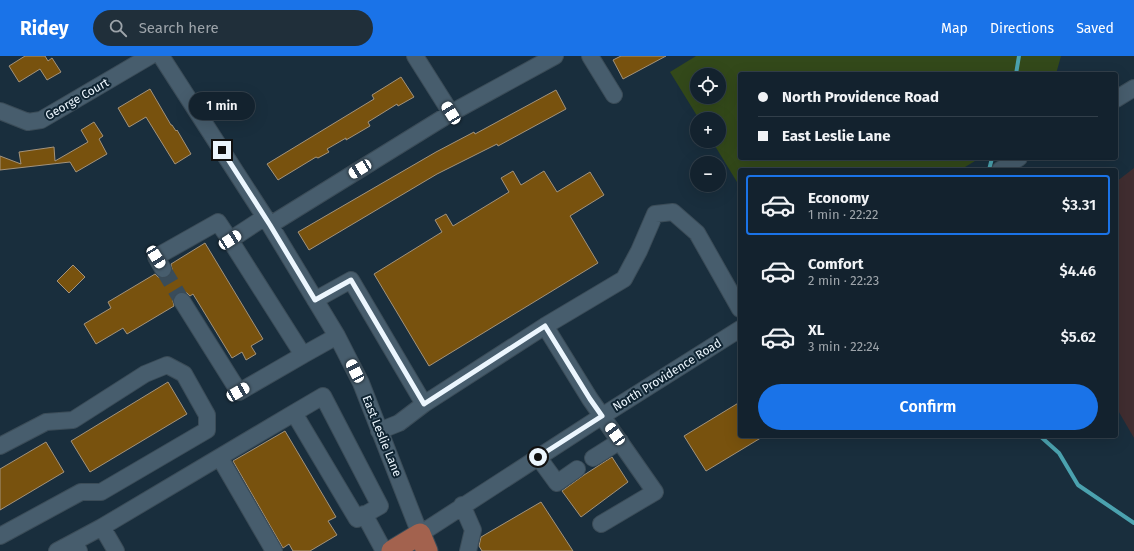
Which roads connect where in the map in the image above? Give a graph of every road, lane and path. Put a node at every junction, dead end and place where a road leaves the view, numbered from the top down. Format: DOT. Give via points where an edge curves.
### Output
graph roads {
  1 [pos="150,56"];
  2 [pos="161,56"];
  3 [pos="415,56"];
  4 [pos="555,56"];
  5 [pos="590,56"];
  6 [pos="1134,88"];
  7 [pos="614,95"];
  8 [pos="1118,98"];
  9 [pos="0,112"];
  10 [pos="451,113"];
  11 [pos="1016,160"];
  12 [pos="1003,168"];
  13 [pos="267,221"];
  14 [pos="230,240"];
  15 [pos="163,269"];
  16 [pos="315,300"];
  17 [pos="182,301"];
  18 [pos="738,305"];
  19 [pos="545,326"];
  20 [pos="738,330"];
  21 [pos="337,336"];
  22 [pos="303,355"];
  23 [pos="424,404"];
  24 [pos="294,413"];
  25 [pos="602,416"];
  26 [pos="379,431"];
  27 [pos="620,441"];
  28 [pos="0,446"];
  29 [pos="538,457"];
  30 [pos="220,458"];
  31 [pos="593,458"];
  32 [pos="577,469"];
  33 [pos="462,505"];
  34 [pos="364,514"];
  35 [pos="601,524"];
  36 [pos="102,527"];
  37 [pos="0,536"];
  38 [pos="424,542"];
  39 [pos="76,547"];
  40 [pos="57,551"];
  41 [pos="116,551"];
  42 [pos="274,551"];
  43 [pos="384,551"];
  44 [pos="392,551"];
  45 [pos="468,551"];
  1 -- 9 [label="street, George Court" via="40,120 28,122"];
  2 -- 13 [label="street, East Leslie Lane"];
  3 -- 10 [label="street"];
  4 -- 10 [label="street"];
  5 -- 7 [label="street"];
  6 -- 8 [label="street"];
  10 -- 13 [label="street"];
  11 -- 12 [label="street"];
  13 -- 14 [label="street"];
  13 -- 16 [label="street, East Leslie Lane"];
  14 -- 15 [label="street" via="218,222 156,257"];
  14 -- 22 [label="street"];
  16 -- 21 [label="street, East Leslie Lane"];
  16 -- 23 [label="street" via="351,280"];
  17 -- 22 [label="street" via="238,392"];
  18 -- 19 [label="street" via="697,233 673,212 655,214 624,279"];
  19 -- 23 [label="street"];
  19 -- 25 [label="street"];
  20 -- 25 [label="street, North Providence Road"];
  21 -- 22 [label="street"];
  21 -- 26 [label="street, East Leslie Lane" via="361,383"];
  23 -- 26 [label="street" via="399,423"];
  24 -- 30 [label="street"];
  24 -- 34 [label="street" via="357,519"];
  24 -- 34 [label="street" via="323,396 380,506"];
  25 -- 27 [label="street"];
  25 -- 29 [label="street, North Providence Road"];
  26 -- 38 [label="street, East Leslie Lane"];
  27 -- 31 [label="street"];
  27 -- 35 [label="street" via="655,492"];
  28 -- 37 [label="street" via="46,422 72,420 145,374 167,365 184,374 207,415 207,430 100,492 81,492"];
  29 -- 32 [label="street" via="557,483"];
  29 -- 33 [label="street, North Providence Road"];
  30 -- 36 [label="street"];
  30 -- 42 [label="street"];
  33 -- 38 [label="street, North Providence Road"];
  33 -- 45 [label="street" via="473,530"];
  34 -- 43 [label="street"];
  36 -- 39 [label="street"];
  36 -- 41 [label="street"];
  38 -- 44 [label="main road, North Providence Road"];
  39 -- 40 [label="street"];
}
